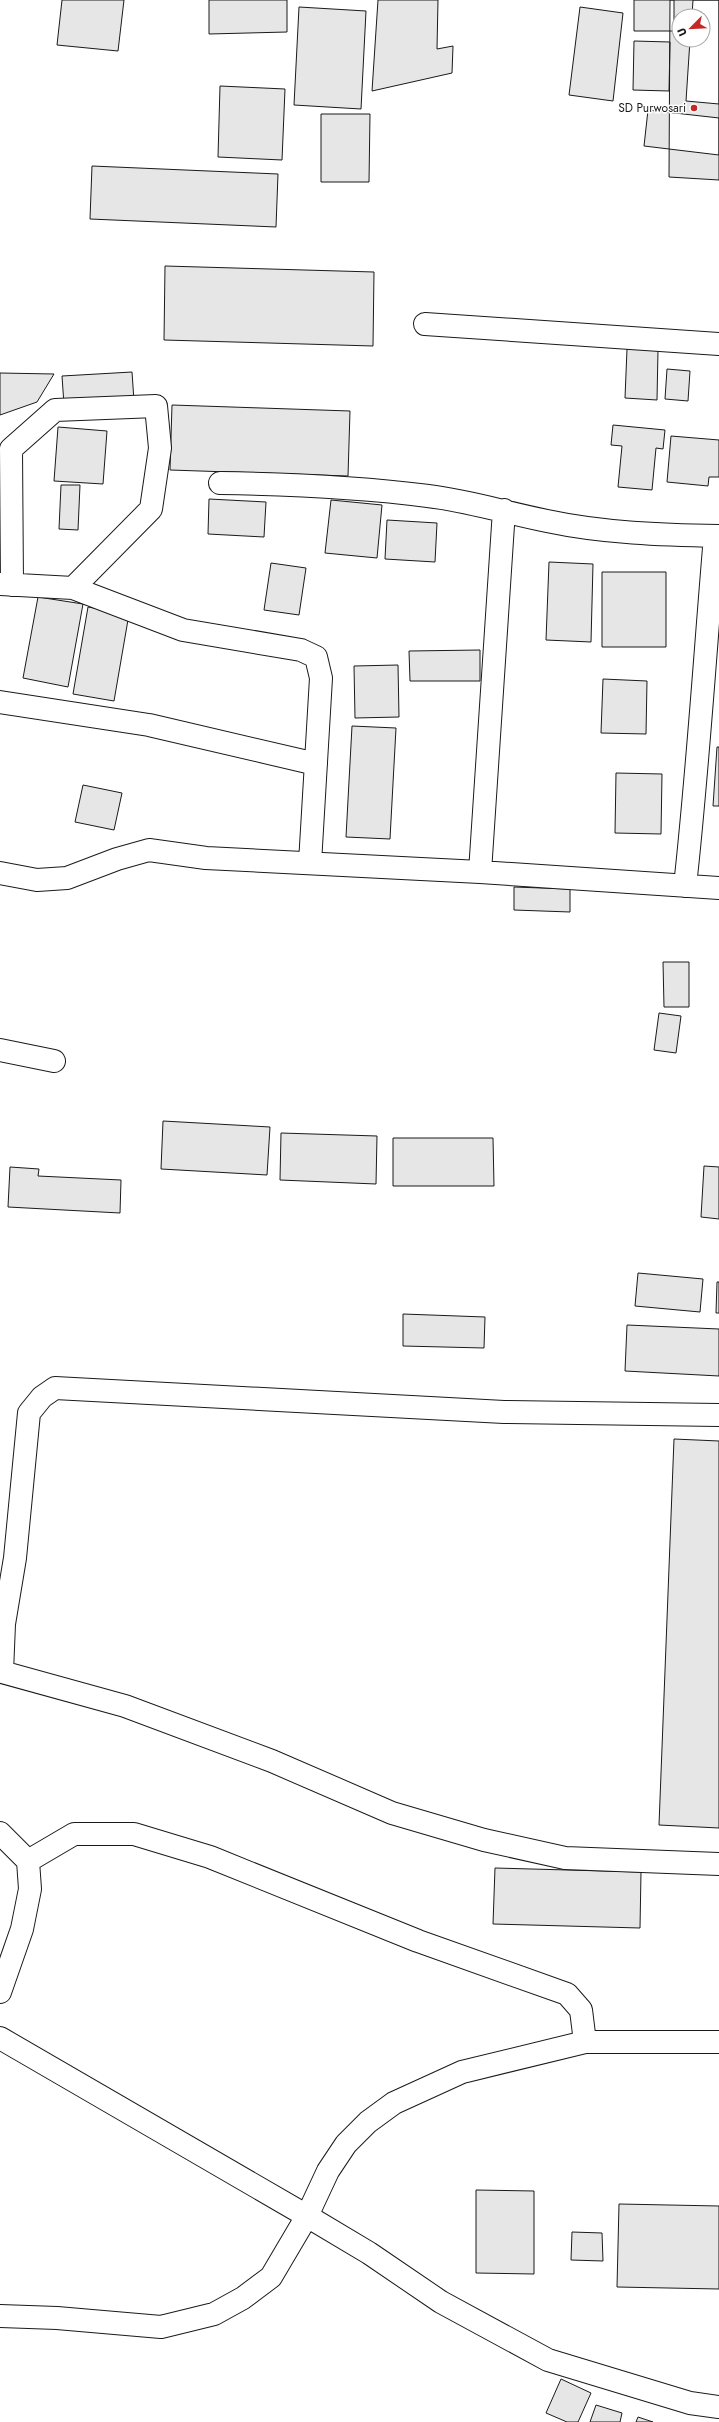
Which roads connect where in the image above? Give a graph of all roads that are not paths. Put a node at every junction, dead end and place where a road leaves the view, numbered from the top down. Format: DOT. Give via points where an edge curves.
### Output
graph roads {
  1 [pos="425,324"];
  2 [pos="719,344"];
  3 [pos="220,483"];
  4 [pos="504,510"];
  5 [pos="717,536"];
  6 [pos="6,584"];
  7 [pos="73,588"];
  8 [pos="0,702"];
  9 [pos="316,764"];
  10 [pos="310,863"];
  11 [pos="480,872"];
  12 [pos="0,873"];
  13 [pos="685,886"];
  14 [pos="719,888"];
  15 [pos="0,1050"];
  16 [pos="54,1061"];
  17 [pos="719,1415"];
  18 [pos="1,1672"];
  19 [pos="0,1833"];
  20 [pos="28,1861"];
  21 [pos="719,1864"];
  22 [pos="0,1992"];
  23 [pos="0,2038"];
  24 [pos="585,2042"];
  25 [pos="719,2042"];
  26 [pos="308,2216"];
  27 [pos="0,2316"];
  28 [pos="719,2407"];
  1 -- 2 [label="street"];
  3 -- 4 [label="street" via="305,484 428,496"];
  4 -- 5 [label="street" via="586,528"];
  4 -- 11 [label="street"];
  5 -- 13 [label="street" via="701,699 697,779"];
  6 -- 7 [label="street"];
  6 -- 7 [label="street" via="10,449 55,410 156,406 160,448 151,509"];
  7 -- 9 [label="street" via="183,630 302,650 316,657 321,678"];
  8 -- 9 [label="street" via="149,725"];
  9 -- 10 [label="street"];
  10 -- 11 [label="street"];
  10 -- 12 [label="street" via="206,858 148,850 67,878 37,880"];
  11 -- 13 [label="street"];
  13 -- 14 [label="street"];
  15 -- 16 [label="street"];
  17 -- 18 [label="street" via="504,1412 55,1388 42,1397 29,1413 14,1558 4,1624"];
  18 -- 21 [label="street" via="125,1706 272,1761 392,1813 484,1840 565,1858"];
  19 -- 20 [label="street"];
  20 -- 22 [label="street" via="30,1889 22,1929"];
  20 -- 24 [label="street" via="74,1834 134,1834 210,1857 418,1941 568,1994 581,2010"];
  23 -- 26 [label="street"];
  24 -- 25 [label="street"];
  24 -- 26 [label="street" via="462,2072 394,2103 368,2122 346,2144 328,2171"];
  26 -- 27 [label="street" via="271,2277 214,2314 161,2326"];
  26 -- 28 [label="street" via="369,2253 441,2302 548,2360 690,2403"];
}
